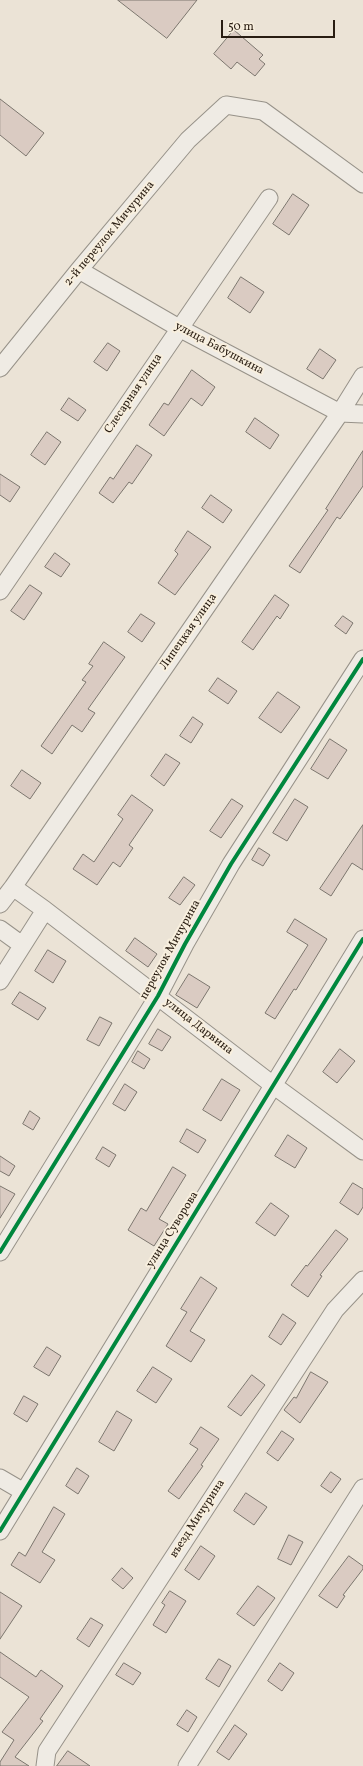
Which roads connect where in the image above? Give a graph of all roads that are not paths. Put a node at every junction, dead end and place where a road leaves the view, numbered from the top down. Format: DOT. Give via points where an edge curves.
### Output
graph roads {
  1 [pos="363,184"];
  2 [pos="270,198"];
  3 [pos="79,270"];
  4 [pos="179,328"];
  5 [pos="0,368"];
  6 [pos="363,376"];
  7 [pos="340,413"];
  8 [pos="363,414"];
  9 [pos="0,591"];
  10 [pos="363,659"];
  11 [pos="13,887"];
  12 [pos="0,904"];
  13 [pos="45,910"];
  14 [pos="0,929"];
  15 [pos="363,938"];
  16 [pos="22,945"];
  17 [pos="0,981"];
  18 [pos="158,996"];
  19 [pos="273,1086"];
  20 [pos="363,1151"];
  21 [pos="0,1252"];
  22 [pos="363,1280"];
  23 [pos="0,1478"];
  24 [pos="363,1488"];
  25 [pos="24,1492"];
  26 [pos="0,1531"];
  27 [pos="45,1766"];
  28 [pos="187,1766"];
  1 -- 3 [label="street, 2-й переулок Мичурина" via="263,111 226,105 188,140"];
  2 -- 4 [label="street, Слесарная улица"];
  3 -- 4 [label="street, улица Бабушкина"];
  3 -- 5 [label="street, 2-й переулок Мичурина"];
  4 -- 7 [label="street, улица Бабушкина"];
  4 -- 9 [label="street, Слесарная улица"];
  6 -- 7 [label="street, Липецкая улица"];
  7 -- 8 [label="street, улица Бабушкина"];
  7 -- 11 [label="street, Липецкая улица"];
  10 -- 18 [label="street, переулок Мичурина" via="231,864"];
  11 -- 12 [label="street"];
  11 -- 13 [label="street, улица Дарвина"];
  13 -- 16 [label="street"];
  13 -- 18 [label="street, улица Дарвина"];
  14 -- 16 [label="street"];
  15 -- 19 [label="street, улица Суворова"];
  16 -- 17 [label="street"];
  18 -- 19 [label="street, улица Дарвина"];
  18 -- 21 [label="street, переулок Мичурина"];
  19 -- 20 [label="street, улица Дарвина"];
  19 -- 25 [label="street, улица Суворова"];
  22 -- 27 [label="street, въезд Мичурина" via="334,1310 47,1751"];
  23 -- 25 [label="street"];
  24 -- 28 [label="street"];
  25 -- 26 [label="street, улица Суворова"];
}
